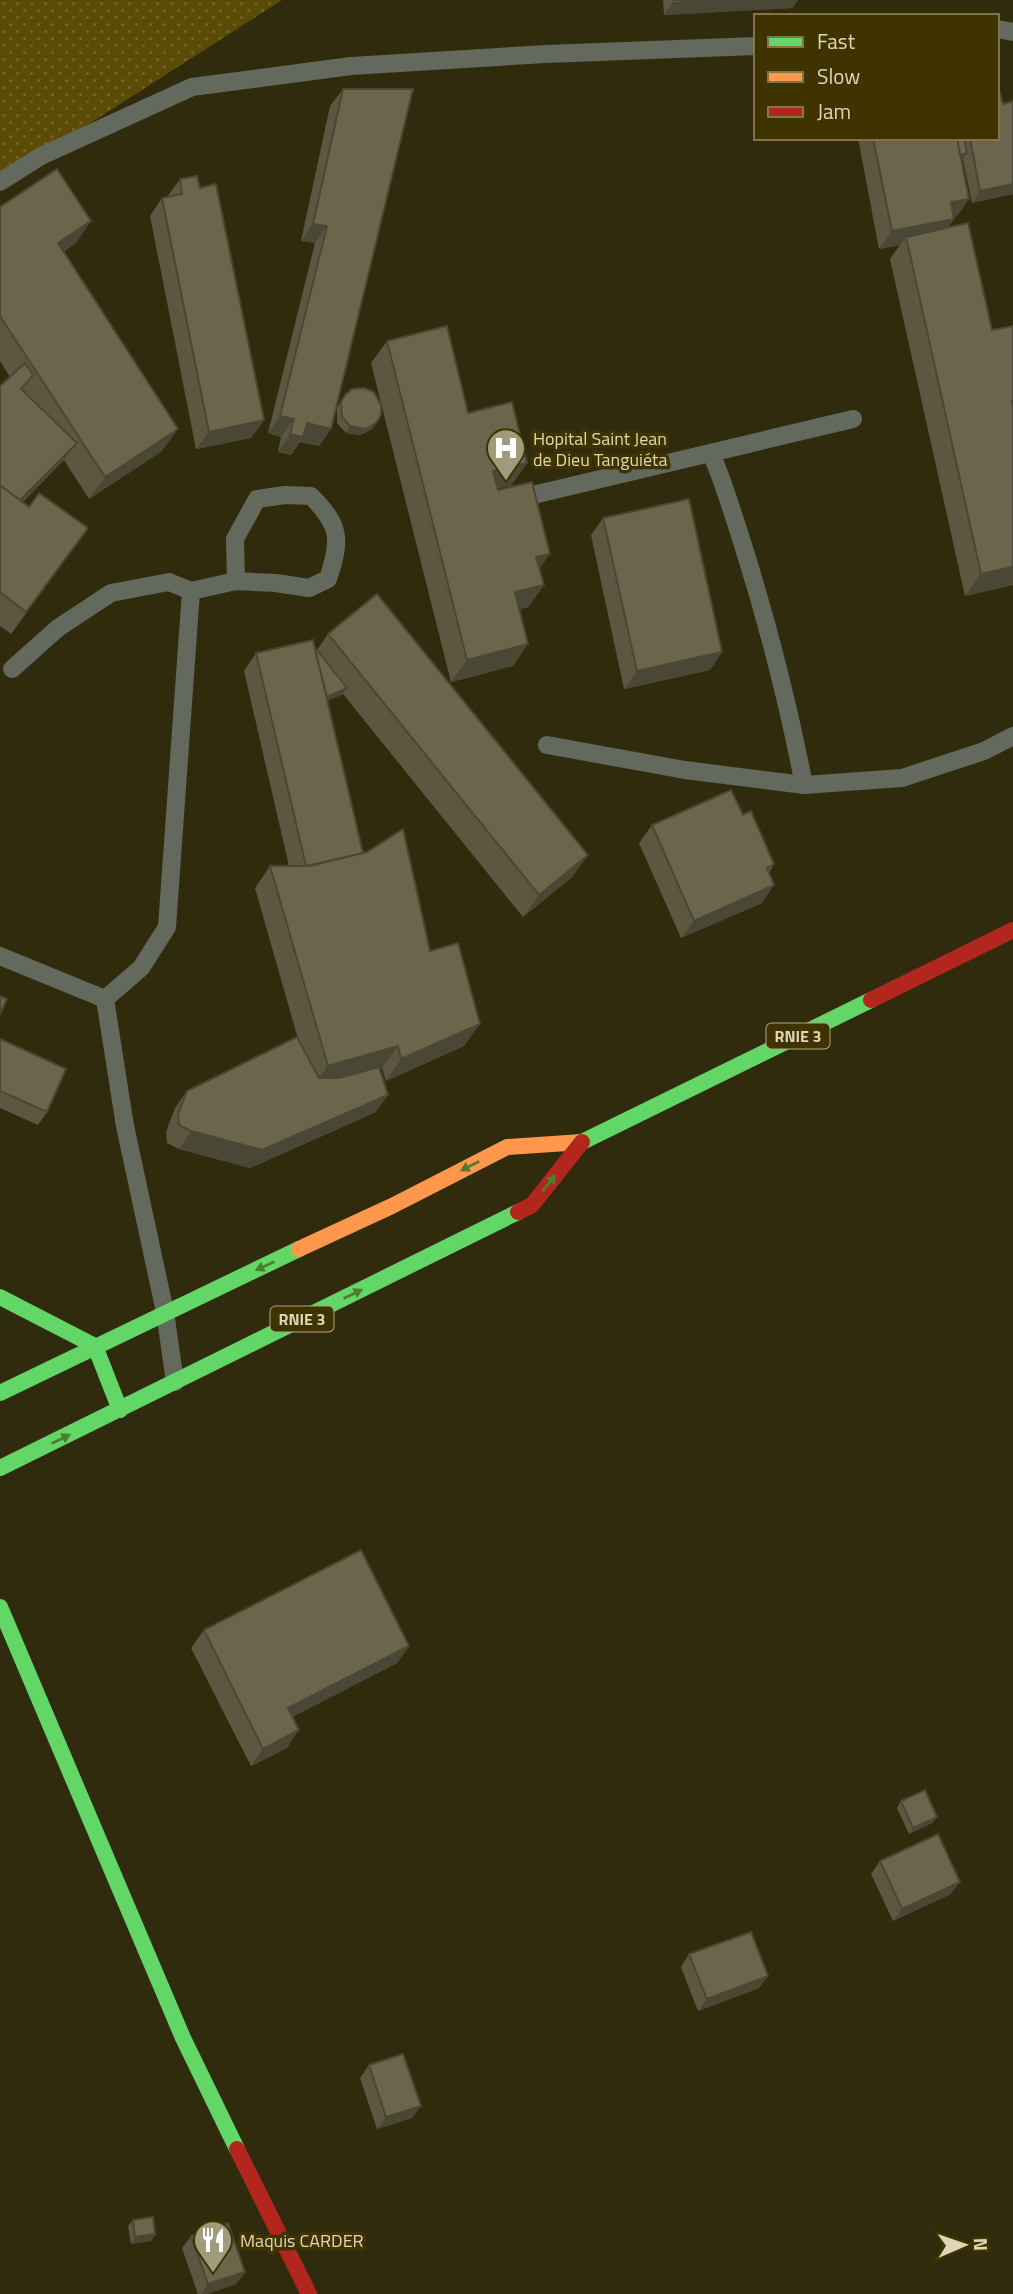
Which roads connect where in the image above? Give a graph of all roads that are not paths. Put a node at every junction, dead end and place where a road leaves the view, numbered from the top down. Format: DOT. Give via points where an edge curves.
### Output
graph roads {
  1 [pos="754,46"];
  2 [pos="0,182"];
  3 [pos="853,419"];
  4 [pos="711,453"];
  5 [pos="533,495"];
  6 [pos="236,581"];
  7 [pos="191,591"];
  8 [pos="12,668"];
  9 [pos="1013,736"];
  10 [pos="547,745"];
  11 [pos="804,785"];
  12 [pos="1013,930"];
  13 [pos="0,956"];
  14 [pos="105,999"];
  15 [pos="582,1142"];
  16 [pos="0,1297"];
  17 [pos="165,1312"];
  18 [pos="95,1346"];
  19 [pos="175,1382"];
  20 [pos="0,1393"];
  21 [pos="120,1410"];
  22 [pos="0,1468"];
  23 [pos="0,1607"];
  24 [pos="309,2294"];
  1 -- 2 [label="lane" via="351,65 192,87 41,156"];
  3 -- 4 [label="lane"];
  4 -- 5 [label="lane"];
  4 -- 11 [label="lane" via="758,593"];
  6 -- 6 [label="lane" via="309,588 328,579 336,533 329,514 311,496 257,499 235,539"];
  6 -- 7 [label="lane"];
  7 -- 8 [label="lane" via="169,582 111,593 58,628"];
  7 -- 14 [label="lane" via="167,927 141,968"];
  9 -- 11 [label="lane" via="984,751 902,778"];
  10 -- 11 [label="lane"];
  12 -- 15 [label="main road, RNIE 3"];
  13 -- 14 [label="lane"];
  14 -- 17 [label="lane" via="125,1126"];
  15 -- 17 [label="main road, RNIE 3, one-way" via="507,1147"];
  19 -- 15 [label="main road, RNIE 3, one-way" via="532,1205"];
  16 -- 18 [label="main road"];
  17 -- 18 [label="main road, RNIE 3"];
  17 -- 19 [label="lane"];
  18 -- 20 [label="main road, RNIE 3"];
  18 -- 21 [label="main road"];
  19 -- 21 [label="main road, RNIE 3"];
  22 -- 21 [label="main road, RNIE 3, one-way"];
  23 -- 24 [label="main road" via="183,2038"];
}
